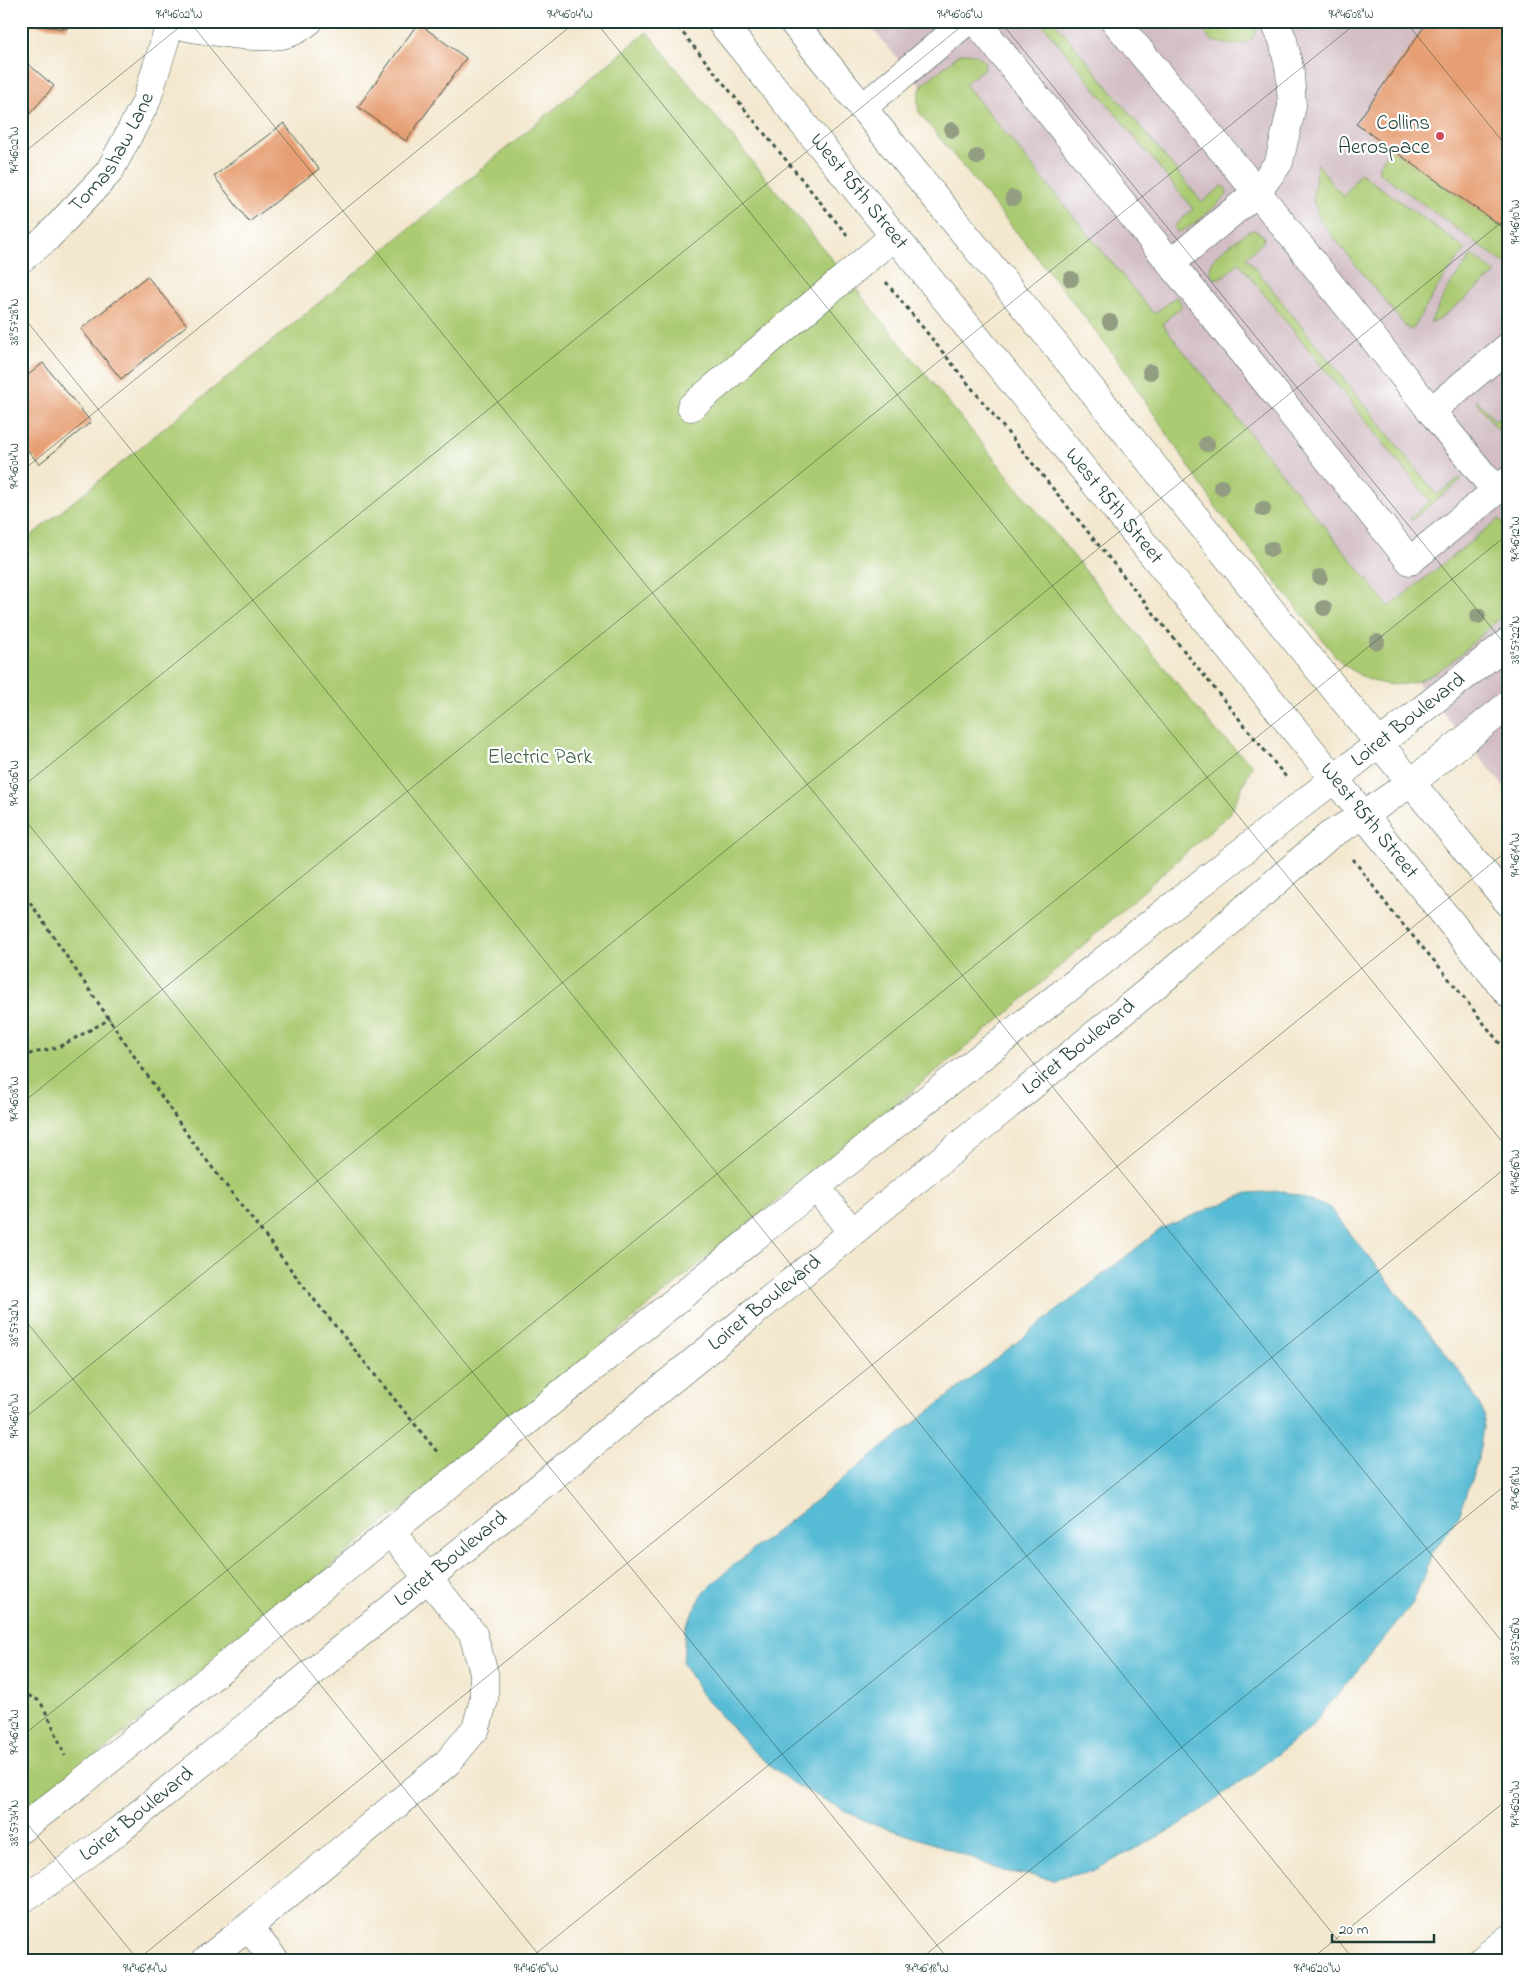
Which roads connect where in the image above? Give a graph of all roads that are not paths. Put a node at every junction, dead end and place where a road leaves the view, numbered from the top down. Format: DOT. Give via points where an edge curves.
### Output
graph roads {
  1 [pos="309,21"];
  2 [pos="720,21"];
  3 [pos="792,21"];
  4 [pos="967,21"];
  5 [pos="976,21"];
  6 [pos="1115,21"];
  7 [pos="1274,21"];
  8 [pos="170,23"];
  9 [pos="862,108"];
  10 [pos="1257,192"];
  11 [pos="894,236"];
  12 [pos="21,259"];
  13 [pos="1170,263"];
  14 [pos="1508,347"];
  15 [pos="691,407"];
  16 [pos="1431,411"];
  17 [pos="1502,486"];
  18 [pos="1508,642"];
  19 [pos="1508,705"];
  20 [pos="1379,742"];
  21 [pos="1334,779"];
  22 [pos="1412,782"];
  23 [pos="1364,815"];
  24 [pos="1508,902"];
  25 [pos="1508,993"];
  26 [pos="816,1187"];
  27 [pos="852,1232"];
  28 [pos="391,1532"];
  29 [pos="430,1578"];
  30 [pos="21,1829"];
  31 [pos="21,1900"];
  32 [pos="248,1927"];
  33 [pos="1508,1939"];
  34 [pos="206,1960"];
  35 [pos="275,1960"];
  36 [pos="1482,1960"];
  1 -- 8 [label="main road, Tomashaw Lane" via="282,35 261,36"];
  2 -- 11 [label="main road, West 95th Street"];
  3 -- 9 [label="main road"];
  4 -- 9 [label="main road"];
  5 -- 13 [label="main road"];
  6 -- 10 [label="main road"];
  7 -- 10 [label="main road" via="1283,40 1290,72 1292,106 1279,162"];
  8 -- 12 [label="main road, Tomashaw Lane" via="146,102 109,172 46,239"];
  9 -- 20 [label="main road"];
  10 -- 13 [label="main road"];
  10 -- 16 [label="main road"];
  11 -- 15 [label="main road"];
  11 -- 21 [label="main road, West 95th Street"];
  13 -- 17 [label="main road" via="1410,561"];
  14 -- 16 [label="main road"];
  16 -- 17 [label="main road"];
  18 -- 20 [label="main road, Loiret Boulevard"];
  19 -- 22 [label="main road, Loiret Boulevard"];
  20 -- 21 [label="main road, Loiret Boulevard"];
  20 -- 22 [label="main road"];
  21 -- 23 [label="main road, West 95th Street"];
  21 -- 26 [label="main road, Loiret Boulevard"];
  22 -- 23 [label="main road, Loiret Boulevard"];
  22 -- 24 [label="main road"];
  23 -- 25 [label="main road, West 95th Street"];
  23 -- 27 [label="main road, Loiret Boulevard" via="1330,835 1168,975"];
  26 -- 27 [label="main road"];
  26 -- 28 [label="main road, Loiret Boulevard"];
  27 -- 29 [label="main road, Loiret Boulevard"];
  28 -- 29 [label="main road"];
  28 -- 30 [label="main road, Loiret Boulevard"];
  29 -- 31 [label="main road, Loiret Boulevard" via="118,1831"];
  29 -- 32 [label="main road" via="473,1634 484,1673 484,1700 476,1728 447,1763"];
  32 -- 34 [label="main road"];
  32 -- 35 [label="main road"];
  33 -- 36 [label="main road"];
}
